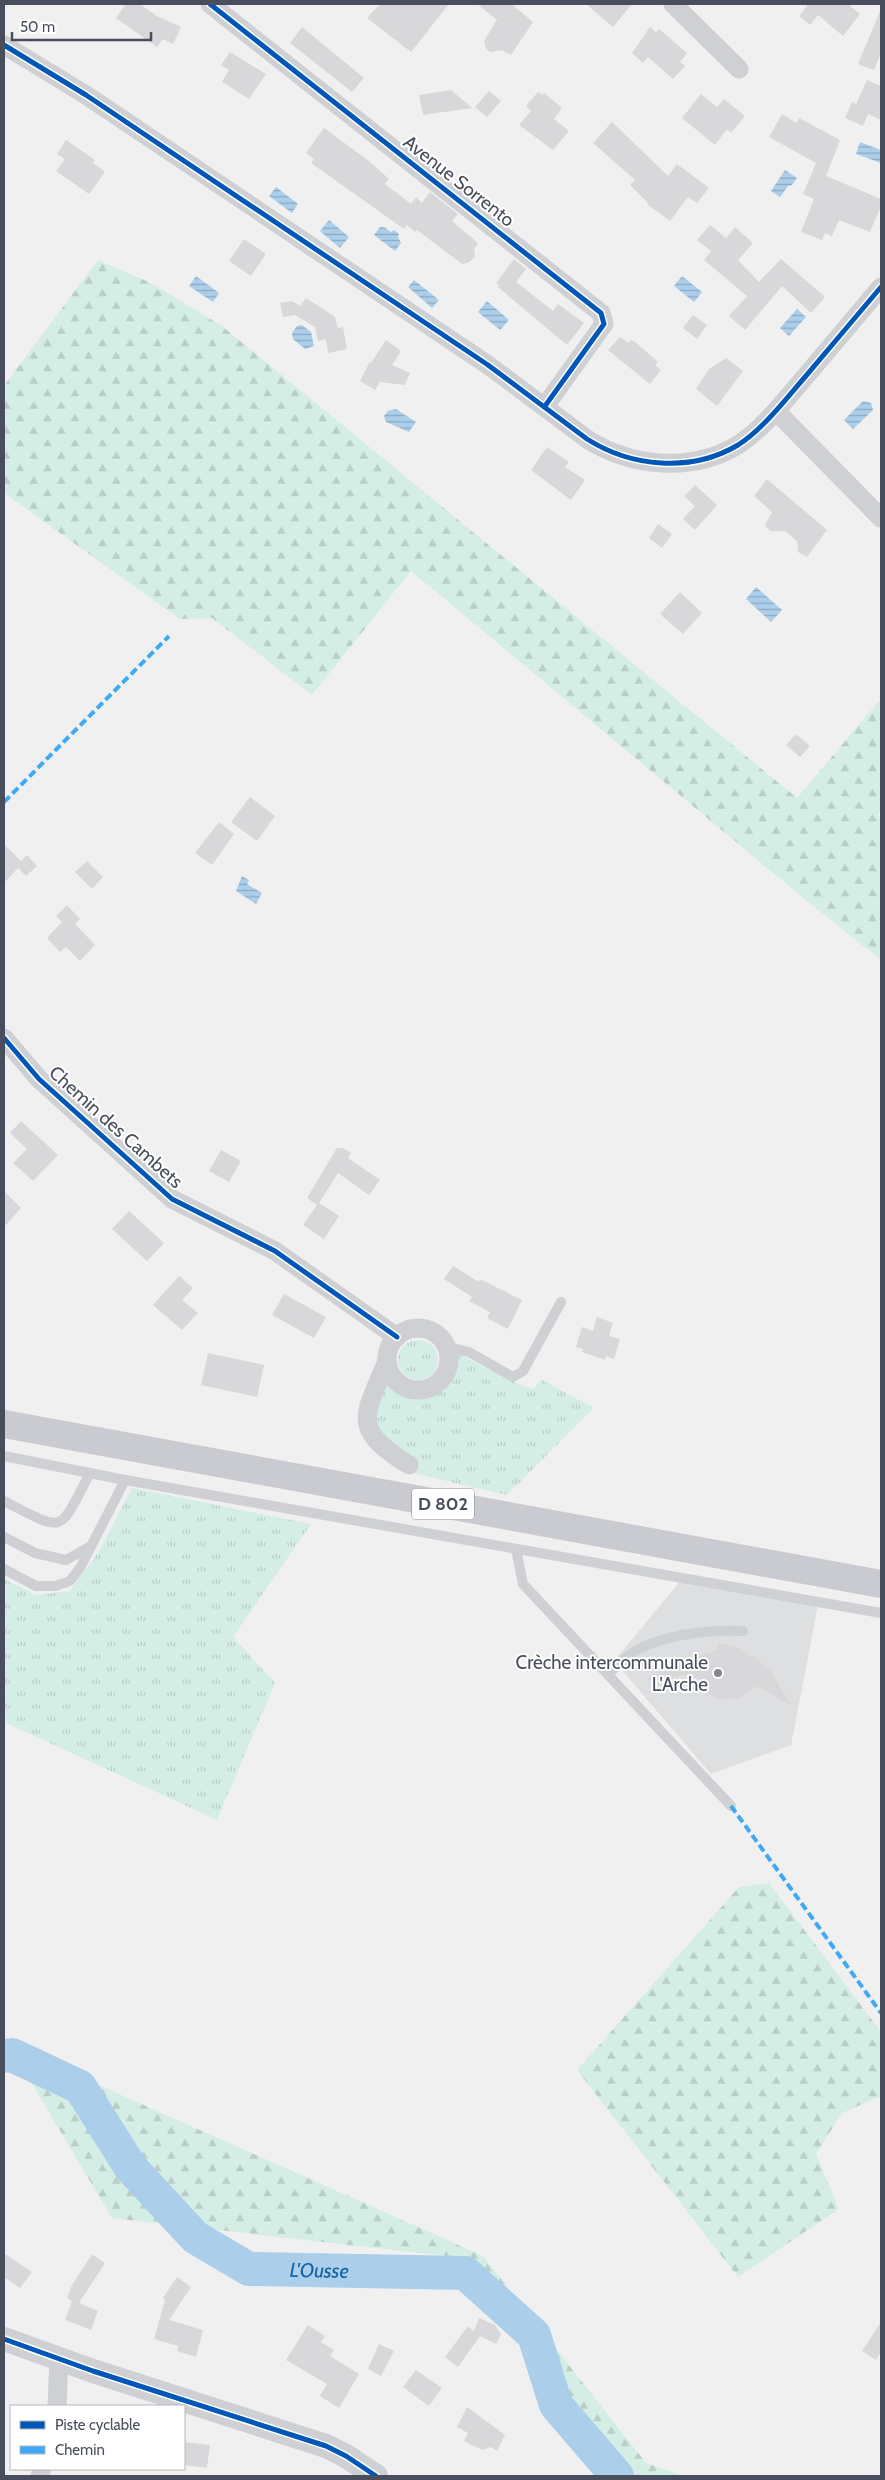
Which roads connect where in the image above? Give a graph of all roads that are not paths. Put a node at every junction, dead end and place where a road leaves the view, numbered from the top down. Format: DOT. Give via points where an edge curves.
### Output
graph roads {
  1 [pos="210,4"];
  2 [pos="673,4"];
  3 [pos="4,45"];
  4 [pos="739,68"];
  5 [pos="881,287"];
  6 [pos="545,406"];
  7 [pos="776,411"];
  8 [pos="881,518"];
  9 [pos="4,1038"];
  10 [pos="561,1302"];
  11 [pos="396,1337"];
  12 [pos="446,1347"];
  13 [pos="387,1361"];
  14 [pos="4,1424"];
  15 [pos="4,1456"];
  16 [pos="409,1465"];
  17 [pos="90,1473"];
  18 [pos="125,1480"];
  19 [pos="4,1501"];
  20 [pos="4,1536"];
  21 [pos="92,1544"];
  22 [pos="516,1549"];
  23 [pos="4,1569"];
  24 [pos="881,1584"];
  25 [pos="881,1613"];
  26 [pos="743,1632"];
  27 [pos="608,1673"];
  28 [pos="731,1806"];
  29 [pos="4,2339"];
  30 [pos="59,2359"];
  31 [pos="57,2405"];
  32 [pos="376,2476"];
  1 -- 6 [label="street, Avenue Sorrento" via="602,313 604,324"];
  2 -- 4 [label="street"];
  3 -- 6 [label="street" via="86,95"];
  5 -- 7 [label="street"];
  6 -- 7 [label="street" via="603,449 630,459 667,463 717,456 739,444"];
  7 -- 8 [label="street"];
  9 -- 11 [label="street, Chemin des Cambets" via="39,1079 172,1199 275,1251"];
  10 -- 12 [label="lane" via="524,1371 513,1376 468,1352"];
  11 -- 12 [label="street" via="414,1328 424,1329 441,1339"];
  11 -- 13 [label="street"];
  12 -- 13 [label="street" via="449,1358 442,1378 425,1389 404,1387 389,1371"];
  13 -- 16 [label="street" via="366,1414 368,1429 394,1456"];
  14 -- 24 [label="main road, D 802"];
  15 -- 17 [label="lane"];
  17 -- 18 [label="lane"];
  17 -- 19 [label="lane" via="62,1522 51,1524"];
  18 -- 21 [label="lane"];
  18 -- 22 [label="lane"];
  20 -- 21 [label="lane" via="35,1553 66,1560"];
  21 -- 23 [label="lane" via="70,1581 55,1586 36,1586"];
  22 -- 25 [label="lane"];
  22 -- 27 [label="lane" via="523,1584"];
  26 -- 27 [label="lane" via="714,1630 679,1636 638,1649"];
  27 -- 28 [label="lane"];
  29 -- 30 [label="street"];
  30 -- 31 [label="street"];
  30 -- 32 [label="street" via="326,2446"];
}
